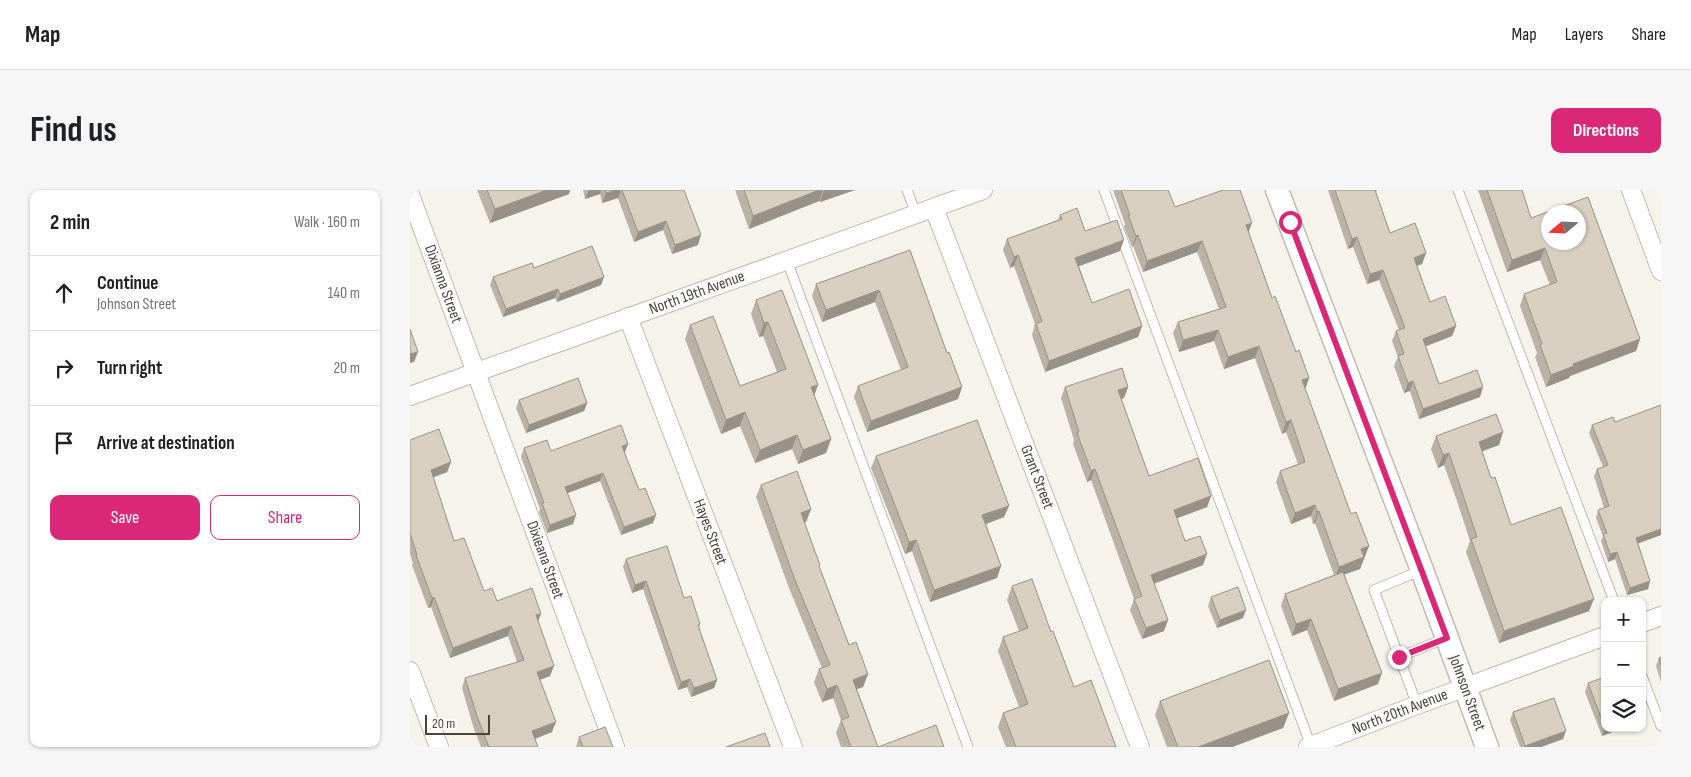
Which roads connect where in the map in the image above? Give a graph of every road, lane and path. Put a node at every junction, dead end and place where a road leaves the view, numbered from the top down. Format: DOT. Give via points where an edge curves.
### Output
graph roads {
  1 [pos="907,190"];
  2 [pos="983,190"];
  3 [pos="1104,190"];
  4 [pos="1278,190"];
  5 [pos="1458,190"];
  6 [pos="1631,190"];
  7 [pos="410,195"];
  8 [pos="934,208"];
  9 [pos="916,214"];
  10 [pos="787,261"];
  11 [pos="1661,271"];
  12 [pos="628,317"];
  13 [pos="475,372"];
  14 [pos="410,396"];
  15 [pos="1422,570"];
  16 [pos="1612,597"];
  17 [pos="1661,616"];
  18 [pos="1646,622"];
  19 [pos="1601,637"];
  20 [pos="1447,638"];
  21 [pos="1399,657"];
  22 [pos="410,671"];
  23 [pos="1465,687"];
  24 [pos="1646,687"];
  25 [pos="1417,705"];
  26 [pos="1661,726"];
  27 [pos="1309,746"];
  28 [pos="439,747"];
  29 [pos="614,747"];
  30 [pos="793,747"];
  31 [pos="968,747"];
  32 [pos="1140,747"];
  33 [pos="1487,747"];
  1 -- 9 [label="lane"];
  2 -- 8 [label="street, North 19th Avenue"];
  3 -- 27 [label="lane"];
  4 -- 15 [label="street, Johnson Street"];
  5 -- 16 [label="lane"];
  6 -- 11 [label="street"];
  7 -- 13 [label="street, Dixianna Street"];
  8 -- 9 [label="street, North 19th Avenue"];
  8 -- 32 [label="street, Grant Street"];
  9 -- 10 [label="street, North 19th Avenue"];
  10 -- 12 [label="street, North 19th Avenue"];
  10 -- 31 [label="lane"];
  12 -- 13 [label="street, North 19th Avenue"];
  12 -- 30 [label="street, Hayes Street"];
  13 -- 14 [label="street, North 19th Avenue"];
  13 -- 29 [label="street, Dixieana Street"];
  15 -- 20 [label="street, Johnson Street"];
  15 -- 21 [label="lane" via="1374,590"];
  17 -- 18 [label="street"];
  19 -- 23 [label="street, North 20th Avenue"];
  20 -- 21 [label="lane"];
  20 -- 23 [label="street, Johnson Street"];
  21 -- 25 [label="lane"];
  22 -- 28 [label="street"];
  23 -- 25 [label="street, North 20th Avenue"];
  23 -- 33 [label="street, Johnson Street"];
  24 -- 26 [label="lane"];
  25 -- 27 [label="street, North 20th Avenue"];
}
